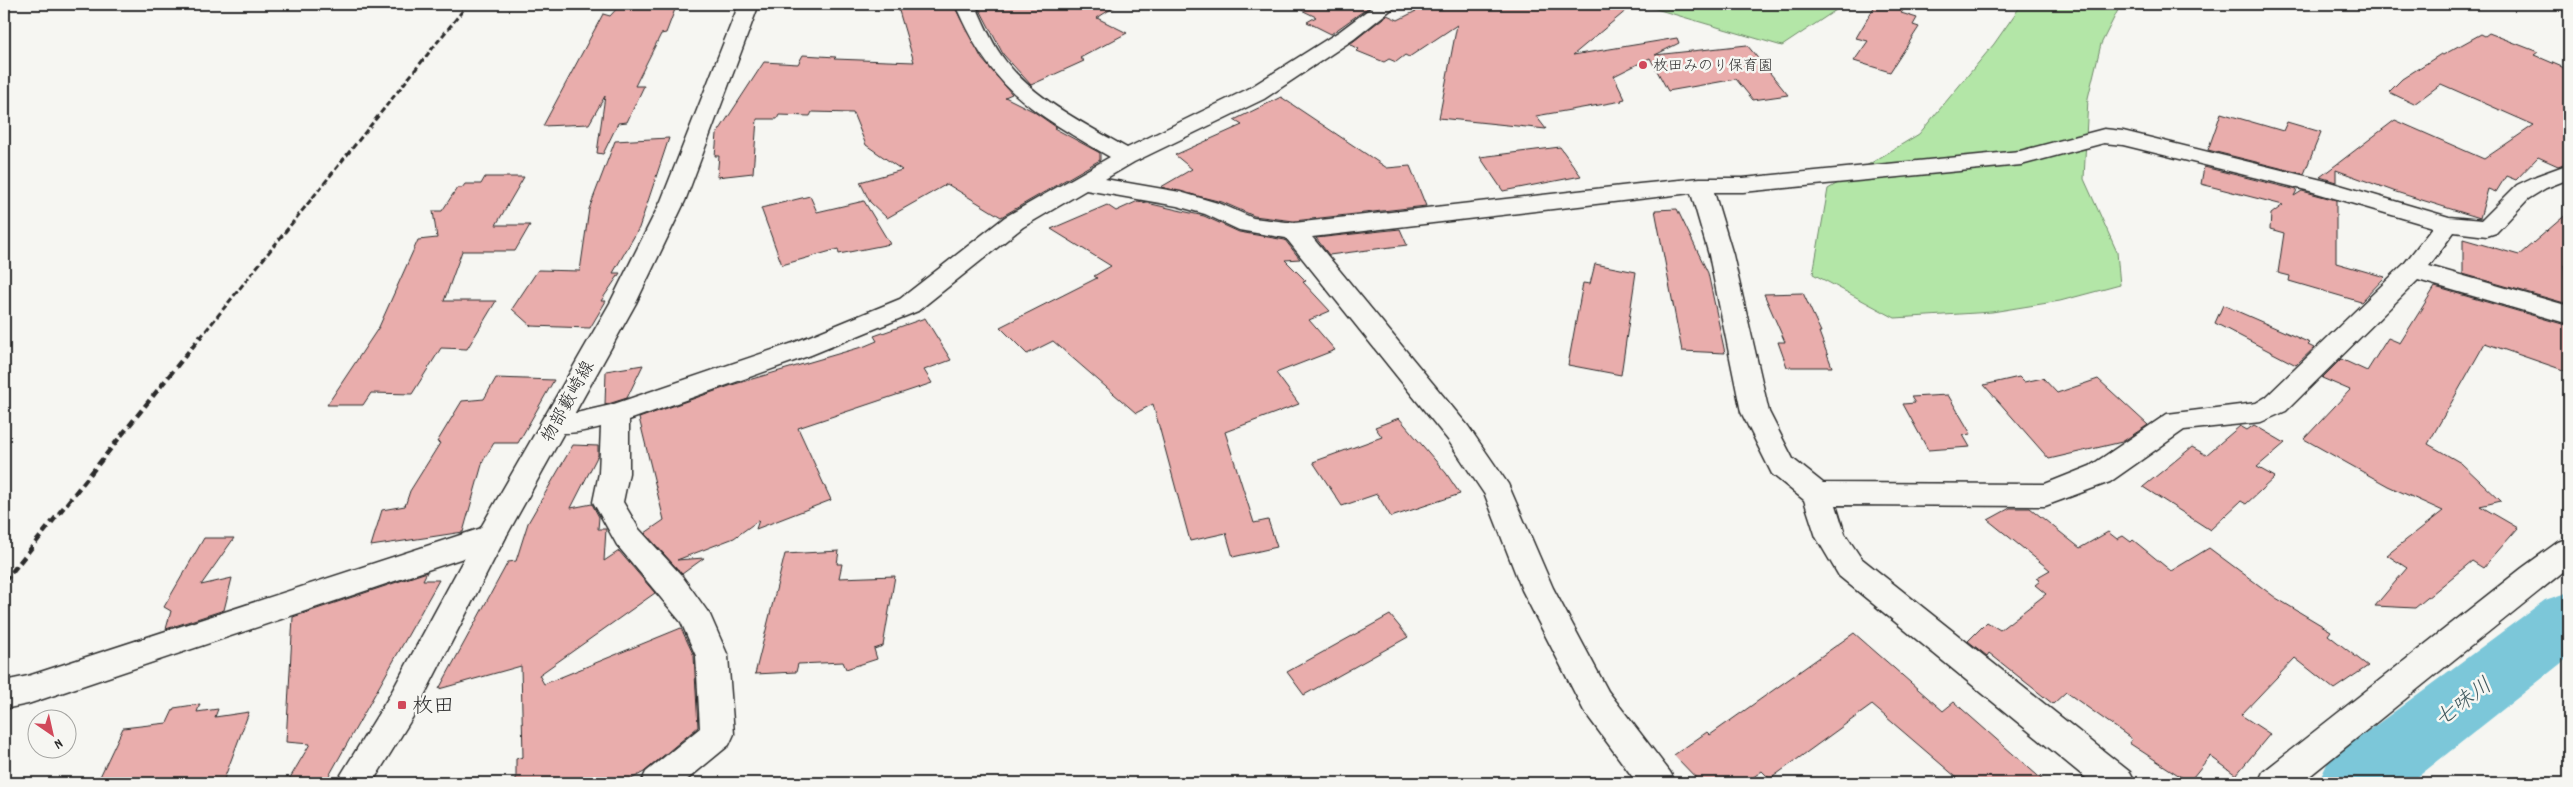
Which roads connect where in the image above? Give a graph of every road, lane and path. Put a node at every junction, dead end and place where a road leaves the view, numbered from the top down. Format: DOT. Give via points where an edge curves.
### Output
graph roads {
  1 [pos="750,4"];
  2 [pos="965,4"];
  3 [pos="1388,4"];
  4 [pos="1126,157"];
  5 [pos="2569,171"];
  6 [pos="1080,182"];
  7 [pos="1700,185"];
  8 [pos="2448,224"];
  9 [pos="1294,231"];
  10 [pos="2413,270"];
  11 [pos="2569,315"];
  12 [pos="615,414"];
  13 [pos="554,423"];
  14 [pos="1817,494"];
  15 [pos="491,537"];
  16 [pos="2569,550"];
  17 [pos="4,695"];
  18 [pos="353,783"];
  19 [pos="658,783"];
  20 [pos="1658,783"];
  21 [pos="2118,783"];
  22 [pos="2275,783"];
  1 -- 13 [label="street, 物部藪崎線" via="673,201 622,304"];
  2 -- 4 [label="street" via="974,32 1015,87 1049,112"];
  3 -- 4 [label="street" via="1347,35 1256,94"];
  4 -- 6 [label="street"];
  5 -- 8 [label="street" via="2520,194 2487,228"];
  6 -- 9 [label="street" via="1180,199 1248,224"];
  6 -- 12 [label="street" via="1014,222 908,305 802,349"];
  7 -- 8 [label="street" via="1743,185 2021,158 2104,136 2318,186"];
  7 -- 9 [label="street"];
  7 -- 14 [label="street" via="1721,255 1755,412 1782,466"];
  8 -- 10 [label="street"];
  9 -- 20 [label="street" via="1458,433 1498,492 1538,590 1596,701"];
  10 -- 11 [label="street"];
  10 -- 14 [label="street" via="2276,404 2261,412 2177,421 2100,474 2078,484 2045,495"];
  12 -- 13 [label="street" via="576,423"];
  12 -- 19 [label="street" via="614,473 608,502 628,537 694,615 712,656 717,734"];
  13 -- 15 [label="street, 物部藪崎線"];
  14 -- 21 [label="street" via="1831,537 1850,567"];
  15 -- 17 [label="street" via="38,687"];
  15 -- 18 [label="street, 物部藪崎線" via="402,706"];
  16 -- 22 [label="street"];
}
